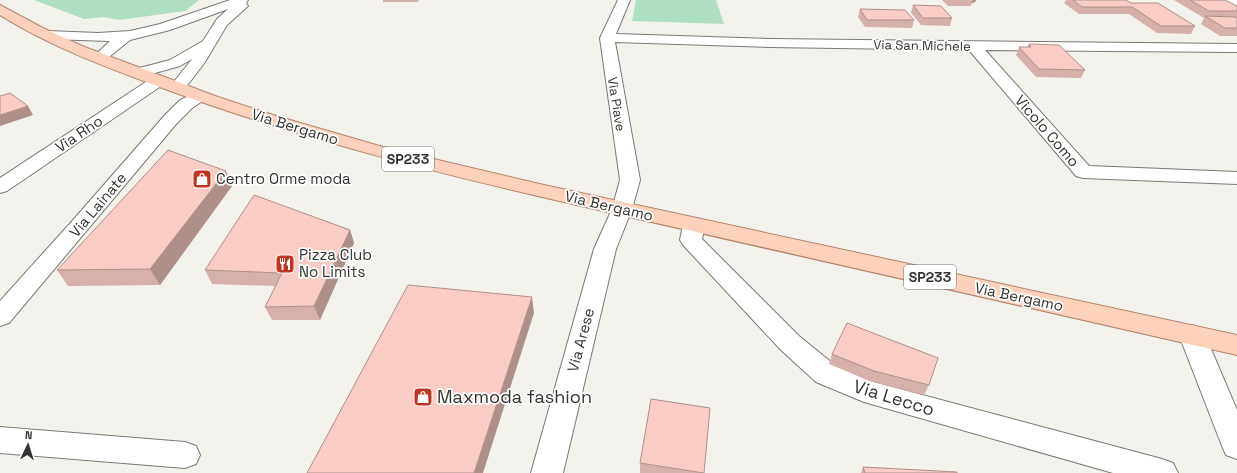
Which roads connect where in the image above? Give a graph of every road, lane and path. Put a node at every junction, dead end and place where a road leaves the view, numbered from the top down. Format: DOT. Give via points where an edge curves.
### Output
graph roads {
  1 [pos="242,0"];
  2 [pos="253,0"];
  3 [pos="624,0"];
  4 [pos="1230,0"];
  5 [pos="1237,2"];
  6 [pos="0,9"];
  7 [pos="182,21"];
  8 [pos="219,25"];
  9 [pos="165,26"];
  10 [pos="139,33"];
  11 [pos="48,35"];
  12 [pos="607,38"];
  13 [pos="207,44"];
  14 [pos="973,46"];
  15 [pos="1236,48"];
  16 [pos="99,58"];
  17 [pos="119,66"];
  18 [pos="137,73"];
  19 [pos="158,81"];
  20 [pos="177,88"];
  21 [pos="198,97"];
  22 [pos="1237,178"];
  23 [pos="0,187"];
  24 [pos="622,209"];
  25 [pos="694,225"];
  26 [pos="0,316"];
  27 [pos="1192,335"];
  28 [pos="1237,346"];
  29 [pos="0,440"];
  30 [pos="1237,446"];
  31 [pos="185,455"];
  32 [pos="546,473"];
  33 [pos="1162,473"];
  1 -- 7 [label="street"];
  2 -- 8 [label="street" via="230,14"];
  3 -- 12 [label="street"];
  4 -- 5 [label="street"];
  6 -- 11 [label="main road, Via Bergamo / SP233"];
  7 -- 8 [label="street" via="200,19 215,21"];
  7 -- 9 [label="street"];
  8 -- 13 [label="street"];
  9 -- 10 [label="street"];
  9 -- 17 [label="street" via="127,47"];
  10 -- 11 [label="street" via="112,38"];
  10 -- 16 [label="street" via="125,37"];
  11 -- 16 [label="main road, Via Bergamo / SP233"];
  12 -- 14 [label="street, Via San Michele"];
  12 -- 24 [label="street, Via Piave" via="630,180"];
  13 -- 18 [label="street" via="175,62"];
  13 -- 20 [label="street" via="200,58"];
  14 -- 15 [label="street, Via San Michele"];
  14 -- 22 [label="street, Vicolo Como" via="1083,172"];
  16 -- 17 [label="main road, Via Bergamo / SP233"];
  17 -- 18 [label="main road, Via Bergamo / SP233"];
  18 -- 19 [label="main road, Via Bergamo / SP233"];
  19 -- 20 [label="main road, Via Bergamo / SP233"];
  19 -- 23 [label="street, Via Rho"];
  20 -- 21 [label="main road, Via Bergamo / SP233"];
  21 -- 24 [label="main road, Via Bergamo / SP233" via="360,146 516,186"];
  21 -- 26 [label="street, Via Lainate" via="186,104 171,119 73,235"];
  24 -- 25 [label="main road, Via Bergamo / SP233"];
  24 -- 32 [label="street, Via Arese" via="605,248"];
  25 -- 27 [label="main road, Via Bergamo / SP233"];
  25 -- 33 [label="street, Via Lecco" via="691,240 790,343 826,374 864,391"];
  27 -- 28 [label="main road, Via Bergamo / SP233"];
  27 -- 30 [label="street"];
  29 -- 31 [label="street"];
}
